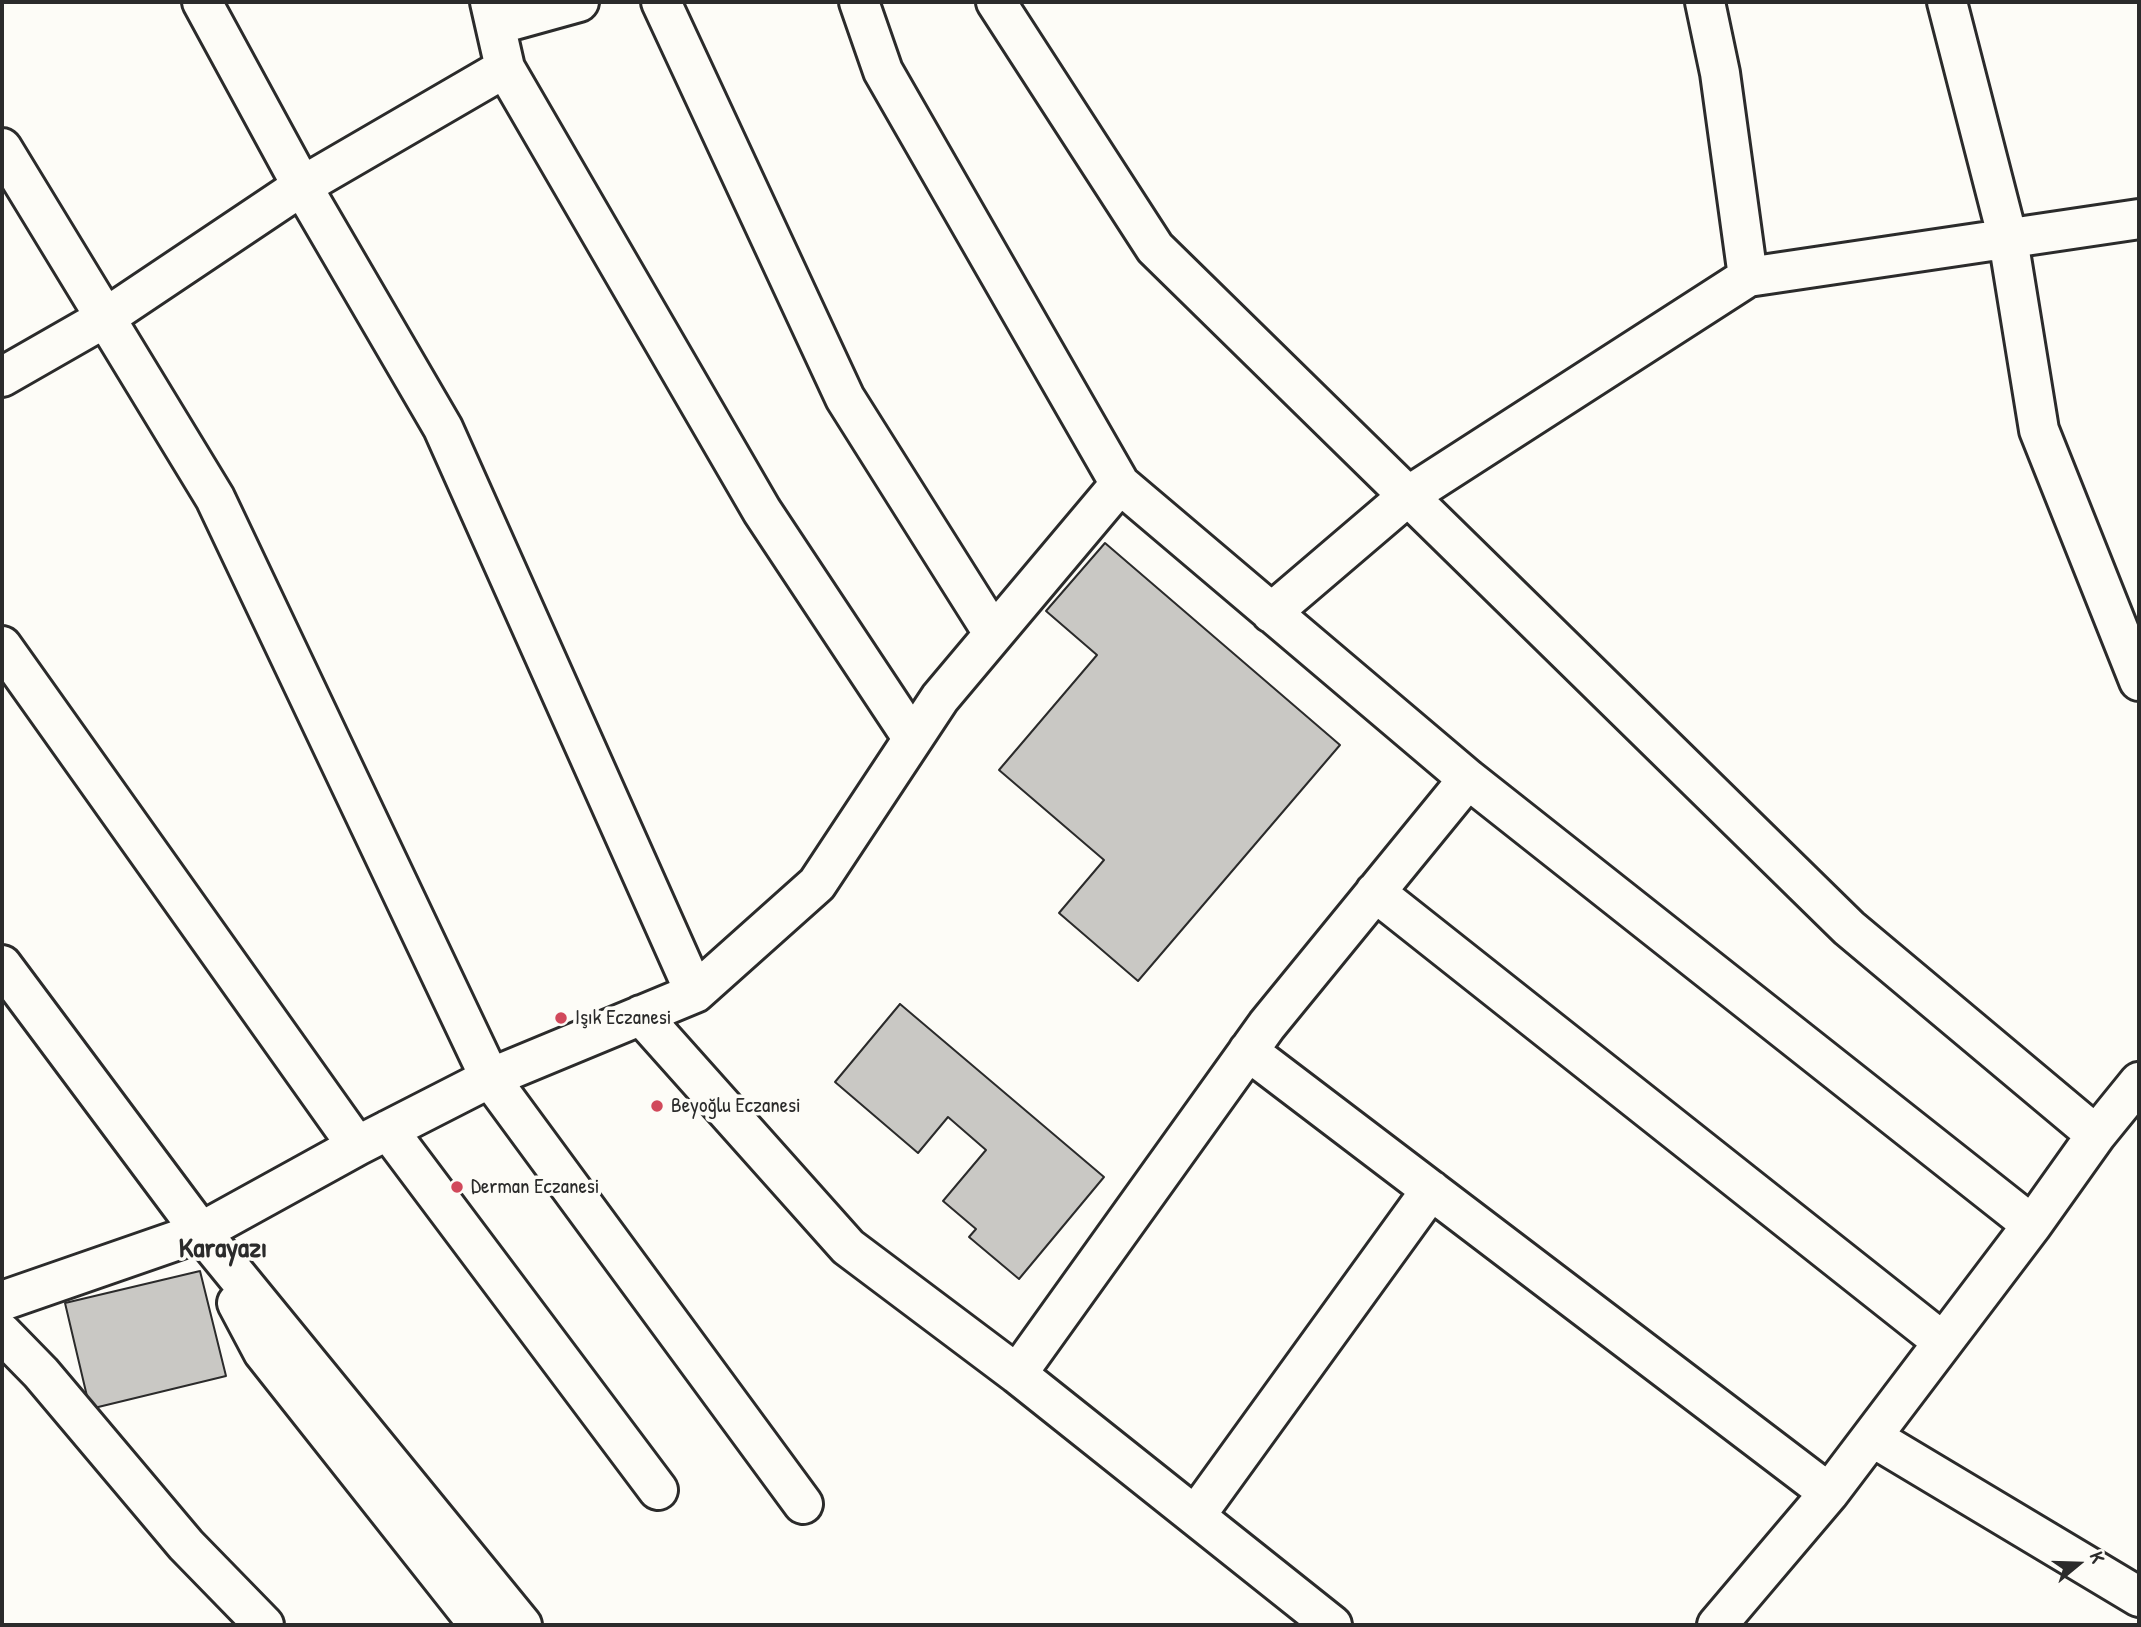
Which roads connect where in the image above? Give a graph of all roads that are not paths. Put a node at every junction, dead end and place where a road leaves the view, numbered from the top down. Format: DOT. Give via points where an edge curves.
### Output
graph roads {
  1 [pos="202,2"];
  2 [pos="579,2"];
  3 [pos="662,2"];
  4 [pos="859,2"];
  5 [pos="996,2"];
  6 [pos="1705,2"];
  7 [pos="1947,2"];
  8 [pos="493,13"];
  9 [pos="505,68"];
  10 [pos="2,148"];
  11 [pos="302,186"];
  12 [pos="2139,219"];
  13 [pos="2007,239"];
  14 [pos="1748,278"];
  15 [pos="105,318"];
  16 [pos="2,377"];
  17 [pos="1120,484"];
  18 [pos="1408,496"];
  19 [pos="1271,612"];
  20 [pos="993,633"];
  21 [pos="2,646"];
  22 [pos="2139,681"];
  23 [pos="913,739"];
  24 [pos="1468,779"];
  25 [pos="1375,892"];
  26 [pos="2,965"];
  27 [pos="695,993"];
  28 [pos="641,1015"];
  29 [pos="1248,1051"];
  30 [pos="489,1078"];
  31 [pos="2139,1082"];
  32 [pos="2096,1135"];
  33 [pos="372,1138"];
  34 [pos="1431,1191"];
  35 [pos="2032,1225"];
  36 [pos="201,1233"];
  37 [pos="2,1301"];
  38 [pos="2,1333"];
  39 [pos="1943,1342"];
  40 [pos="1017,1374"];
  41 [pos="1872,1437"];
  42 [pos="658,1490"];
  43 [pos="1829,1493"];
  44 [pos="803,1504"];
  45 [pos="1196,1515"];
  46 [pos="2139,1597"];
  47 [pos="264,1625"];
  48 [pos="479,1625"];
  49 [pos="522,1625"];
  50 [pos="1332,1625"];
  51 [pos="1717,1625"];
  1 -- 11 [label="street"];
  2 -- 8 [label="street"];
  3 -- 20 [label="street" via="845,398"];
  4 -- 17 [label="street" via="883,71"];
  5 -- 18 [label="street" via="1155,248"];
  6 -- 14 [label="street" via="1720,73"];
  7 -- 13 [label="street"];
  8 -- 9 [label="street"];
  9 -- 11 [label="street"];
  9 -- 23 [label="street" via="762,511"];
  10 -- 15 [label="street"];
  11 -- 15 [label="street"];
  11 -- 27 [label="street" via="443,428"];
  12 -- 13 [label="street"];
  13 -- 14 [label="street"];
  13 -- 22 [label="street" via="2039,430"];
  14 -- 18 [label="street"];
  15 -- 16 [label="street"];
  15 -- 30 [label="street" via="215,498"];
  17 -- 19 [label="street"];
  17 -- 20 [label="street"];
  18 -- 19 [label="street"];
  18 -- 32 [label="street" via="1849,928"];
  19 -- 24 [label="street"];
  20 -- 23 [label="street"];
  21 -- 33 [label="street"];
  23 -- 27 [label="street" via="817,884"];
  24 -- 25 [label="street"];
  24 -- 35 [label="street"];
  25 -- 29 [label="street"];
  25 -- 39 [label="street"];
  26 -- 36 [label="street"];
  27 -- 28 [label="street"];
  28 -- 30 [label="street"];
  28 -- 40 [label="street" via="848,1247"];
  29 -- 34 [label="street"];
  29 -- 40 [label="street"];
  30 -- 33 [label="street"];
  30 -- 44 [label="street"];
  31 -- 32 [label="street"];
  32 -- 35 [label="street"];
  33 -- 36 [label="street"];
  33 -- 42 [label="street"];
  34 -- 43 [label="street"];
  34 -- 45 [label="street"];
  35 -- 39 [label="street"];
  36 -- 37 [label="street"];
  36 -- 48 [label="street" via="263,1352"];
  36 -- 49 [label="street"];
  38 -- 47 [label="street" via="186,1545"];
  39 -- 41 [label="street"];
  40 -- 45 [label="street"];
  41 -- 43 [label="street"];
  41 -- 46 [label="street"];
  43 -- 51 [label="street"];
  45 -- 50 [label="street"];
}
